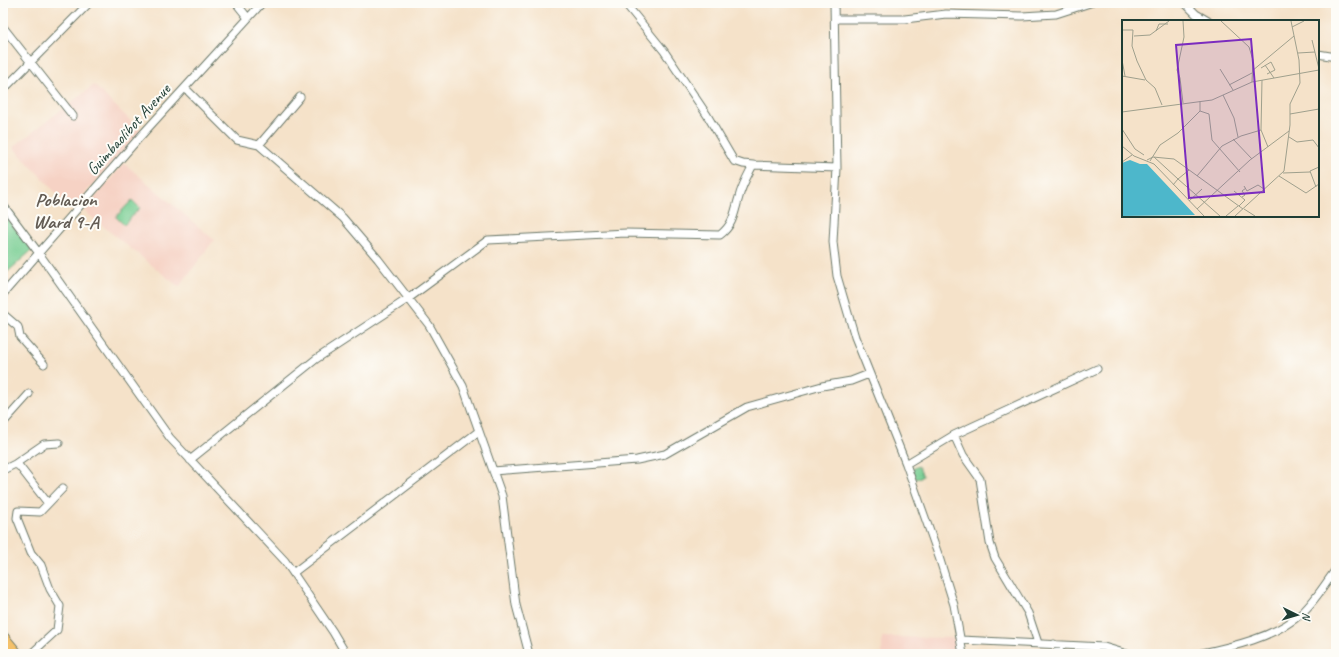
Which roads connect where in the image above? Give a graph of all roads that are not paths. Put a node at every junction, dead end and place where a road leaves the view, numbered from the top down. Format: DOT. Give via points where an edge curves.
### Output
graph roads {
  1 [pos="89,3"];
  2 [pos="236,3"];
  3 [pos="262,3"];
  4 [pos="625,3"];
  5 [pos="834,3"];
  6 [pos="1090,3"];
  7 [pos="1185,3"];
  8 [pos="248,18"];
  9 [pos="835,18"];
  10 [pos="1206,20"];
  11 [pos="3,27"];
  12 [pos="1319,54"];
  13 [pos="1336,57"];
  14 [pos="31,62"];
  15 [pos="185,88"];
  16 [pos="3,90"];
  17 [pos="300,97"];
  18 [pos="73,116"];
  19 [pos="259,145"];
  20 [pos="743,164"];
  21 [pos="753,164"];
  22 [pos="837,168"];
  23 [pos="748,175"];
  24 [pos="3,205"];
  25 [pos="38,252"];
  26 [pos="3,294"];
  27 [pos="408,298"];
  28 [pos="3,314"];
  29 [pos="44,364"];
  30 [pos="1097,370"];
  31 [pos="869,374"];
  32 [pos="29,394"];
  33 [pos="3,423"];
  34 [pos="479,431"];
  35 [pos="954,435"];
  36 [pos="59,443"];
  37 [pos="190,460"];
  38 [pos="15,464"];
  39 [pos="906,464"];
  40 [pos="3,470"];
  41 [pos="493,470"];
  42 [pos="63,488"];
  43 [pos="47,502"];
  44 [pos="1336,569"];
  45 [pos="293,573"];
  46 [pos="3,636"];
  47 [pos="961,640"];
  48 [pos="1038,643"];
  49 [pos="1054,644"];
  50 [pos="18,654"];
  51 [pos="31,654"];
  52 [pos="346,654"];
  53 [pos="530,654"];
  54 [pos="962,654"];
  55 [pos="1062,654"];
  56 [pos="1127,654"];
  57 [pos="1198,654"];
  1 -- 14 [label="street"];
  2 -- 8 [label="street"];
  3 -- 8 [label="street, Guimbaolibot Avenue"];
  4 -- 20 [label="street" via="664,51 734,160"];
  5 -- 9 [label="street"];
  6 -- 9 [label="street" via="1056,14 1022,16 946,14 906,19"];
  7 -- 10 [label="street"];
  8 -- 15 [label="street, Guimbaolibot Avenue"];
  9 -- 22 [label="street"];
  11 -- 14 [label="street"];
  12 -- 13 [label="street"];
  14 -- 16 [label="street"];
  14 -- 18 [label="street"];
  15 -- 19 [label="street" via="237,140"];
  15 -- 25 [label="street, Guimbaolibot Avenue"];
  17 -- 19 [label="street"];
  19 -- 27 [label="street" via="343,218"];
  20 -- 21 [label="street"];
  20 -- 23 [label="street"];
  21 -- 22 [label="street"];
  21 -- 23 [label="street"];
  22 -- 31 [label="street" via="833,242 837,276"];
  23 -- 27 [label="street" via="739,195 734,220 720,236 626,233 488,240"];
  24 -- 25 [label="street"];
  25 -- 26 [label="street, Guimbaolibot Avenue"];
  25 -- 37 [label="street" via="170,438"];
  27 -- 34 [label="street" via="429,324 463,386"];
  27 -- 37 [label="street" via="316,359"];
  28 -- 29 [label="street" via="18,327 20,337"];
  30 -- 35 [label="street"];
  31 -- 39 [label="street"];
  31 -- 41 [label="street" via="851,381 822,386 748,407 664,454 637,460"];
  32 -- 33 [label="street"];
  34 -- 41 [label="street"];
  34 -- 45 [label="street"];
  35 -- 39 [label="street"];
  35 -- 48 [label="street" via="963,455 980,479 990,543 995,558 1028,613"];
  36 -- 38 [label="street" via="44,444"];
  37 -- 45 [label="street" via="285,560"];
  38 -- 40 [label="street"];
  38 -- 43 [label="street"];
  39 -- 47 [label="street" via="954,605"];
  41 -- 53 [label="street" via="502,496 516,605"];
  42 -- 43 [label="street"];
  43 -- 51 [label="street" via="40,512 18,511 16,518 31,553 41,565 60,606 57,630"];
  44 -- 57 [label="street" via="1302,613 1272,633 1235,646"];
  45 -- 52 [label="street"];
  46 -- 50 [label="main road"];
  47 -- 48 [label="street"];
  47 -- 54 [label="street"];
  48 -- 49 [label="street"];
  49 -- 55 [label="street"];
  49 -- 56 [label="street" via="1104,647"];
}
